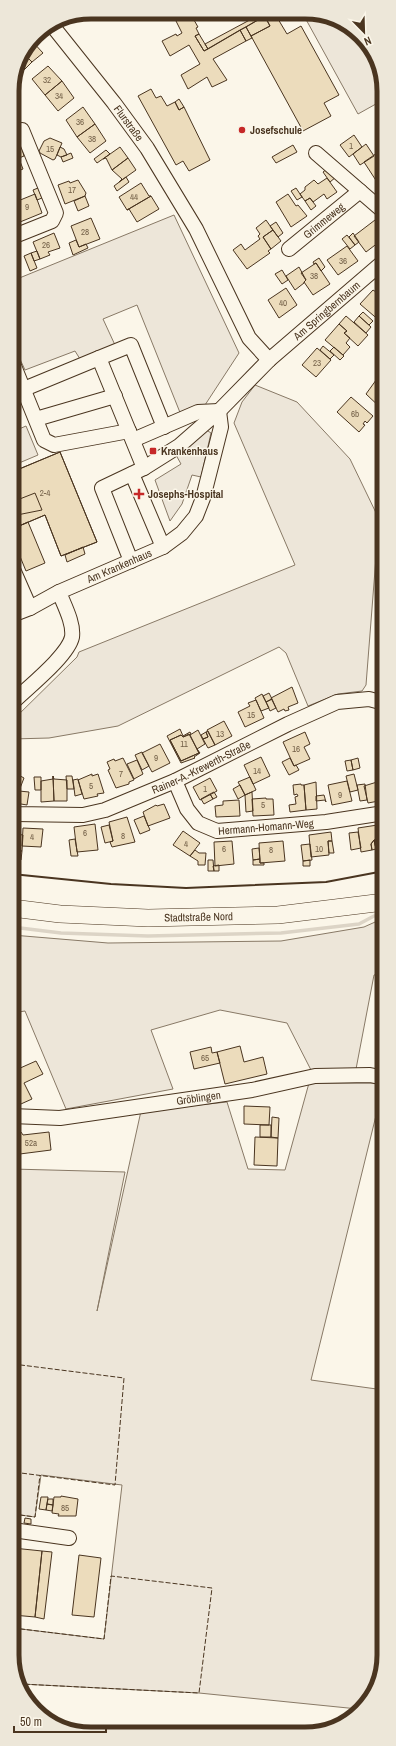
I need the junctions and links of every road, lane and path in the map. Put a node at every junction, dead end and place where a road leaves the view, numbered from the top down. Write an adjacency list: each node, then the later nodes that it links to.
1 (55, 29): 10 (street, Flurstraße)
2 (22, 130): 6 (street)
3 (316, 153): 4 (street)
4 (360, 191): 5 (street); 7 (street, Grimmeweg)
5 (377, 206)
6 (19, 234)
7 (289, 249)
8 (377, 267): 10 (street, Am Springbernbaum)
9 (99, 358): 12 (street); 13 (street); 16 (street)
10 (269, 360): 14 (street)
11 (19, 378): 12 (street)
12 (24, 389): 15 (street)
13 (114, 396): 15 (street); 17 (street)
14 (220, 411): 16 (street); 18 (street); 19 (street, Am Krankenhaus)
15 (36, 419): 17 (street)
16 (164, 427): 17 (street)
17 (131, 436): 18 (street)
18 (138, 471): 19 (street); 20 (street)
19 (163, 547): 20 (street, Am Krankenhaus)
20 (131, 561): 22 (street, Am Krankenhaus)
21 (19, 583): 23 (street)
22 (59, 592): 23 (street, Am Krankenhaus); 25 (street)
23 (30, 608): 24 (street, Am Krankenhaus)
24 (19, 612)
25 (19, 696)
26 (377, 701): 27 (street, Rainer-A.-Krewerth-Straße)
27 (175, 781): 28 (street, Rainer-A.-Krewerth-Straße); 29 (street, Hermann-Homann-Weg)
28 (19, 814)
29 (377, 814)
30 (377, 903): 31 (main road, Stadtstraße Nord)
31 (19, 909)
32 (377, 1076): 33 (street, Gröblingen)
33 (19, 1116)
34 (19, 1531): 35 (street)
35 (68, 1538)

